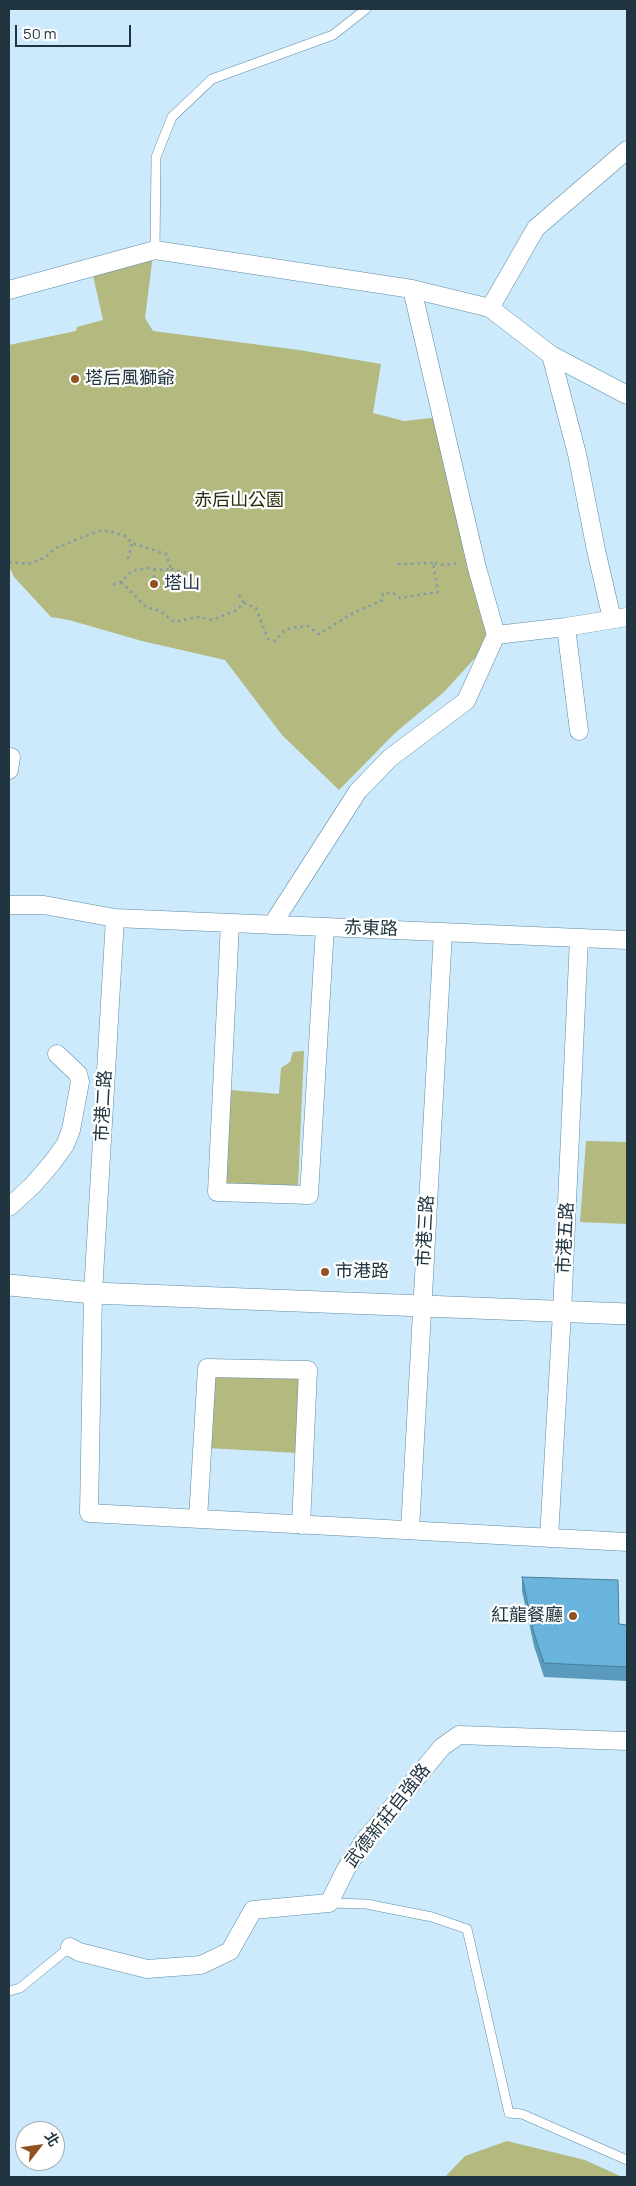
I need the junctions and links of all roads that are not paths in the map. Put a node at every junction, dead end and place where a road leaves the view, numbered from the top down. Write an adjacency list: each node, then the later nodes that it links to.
1 (366, 9): 3 (lane)
2 (627, 150): 6 (street)
3 (156, 250): 4 (street); 5 (street)
4 (412, 289): 6 (street); 11 (street)
5 (9, 290)
6 (490, 308): 7 (street)
7 (550, 354): 8 (street); 9 (street)
8 (627, 395)
9 (620, 618): 10 (street)
10 (566, 627): 11 (street); 12 (street)
11 (496, 635): 18 (street)
12 (578, 731)
13 (9, 757): 14 (street)
14 (9, 770)
15 (9, 905): 16 (street, 赤東路)
16 (115, 918): 17 (street, 赤東路); 26 (street, 市港二路)
17 (230, 923): 18 (street, 赤東路); 19 (street)
18 (272, 925): 19 (street, 赤東路)
19 (324, 927): 20 (street, 赤東路)
20 (443, 932): 21 (street, 赤東路); 27 (street, 市港三路)
21 (579, 938): 22 (street, 赤東路); 28 (street, 市港五路)
22 (627, 940)
23 (57, 1054): 24 (street)
24 (9, 1207)
25 (9, 1285): 26 (street)
26 (93, 1293): 27 (street); 30 (street, 市港二路)
27 (422, 1306): 28 (street); 32 (street, 市港三路)
28 (562, 1312): 29 (street); 33 (street, 市港五路)
29 (627, 1314)
30 (198, 1519): 31 (street); 31 (street)
31 (300, 1525): 32 (street)
32 (410, 1530): 33 (street)
33 (549, 1538): 34 (street)
34 (627, 1542)
35 (627, 1741): 36 (street, 武德新莊自強路)
36 (329, 1904): 37 (street); 39 (lane)
37 (70, 1946): 38 (lane)
38 (9, 1991)
39 (627, 2160)

